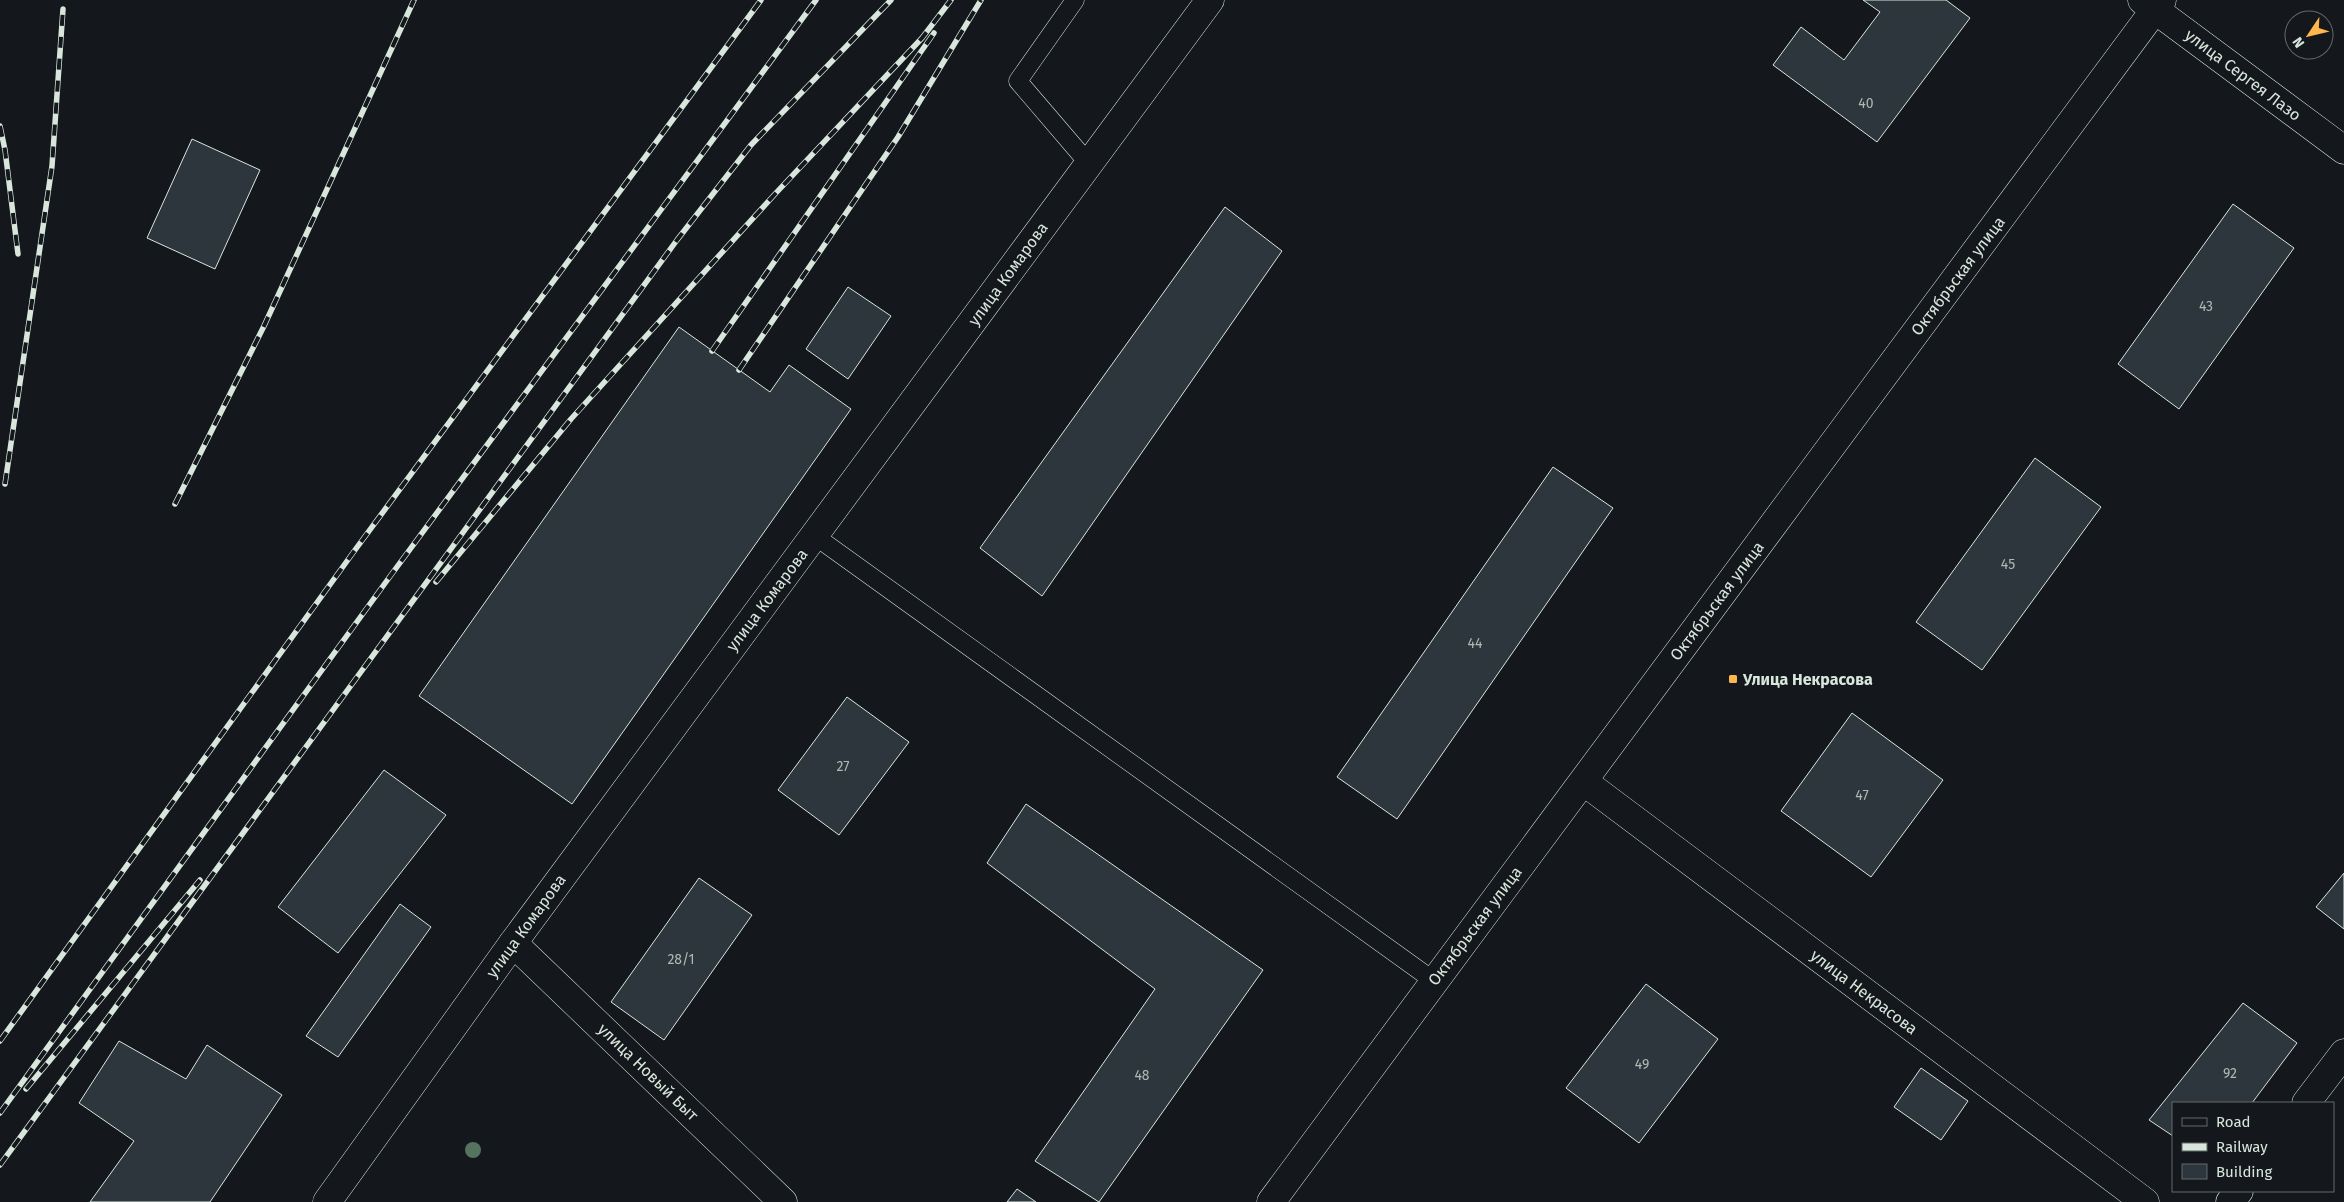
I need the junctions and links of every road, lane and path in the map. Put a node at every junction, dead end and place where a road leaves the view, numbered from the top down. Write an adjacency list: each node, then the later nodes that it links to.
1 (1075, 0): 5 (lane)
2 (1210, 0): 5 (street, улица Комарова)
3 (2153, 3): 4 (street, улица Сергея Лазо); 7 (street, Октябрьская улица)
4 (2344, 150)
5 (1089, 164): 6 (street, улица Комарова)
6 (815, 536): 8 (street, улица Комарова); 9 (lane)
7 (1583, 781): 9 (street, Октябрьская улица); 16 (street, улица Некрасова)
8 (513, 943): 13 (street, улица Комарова); 14 (street, улица Новый Быт)
9 (1434, 981): 15 (street, Октябрьская улица)
10 (2344, 1053): 11 (street)
11 (2307, 1102)
12 (2238, 1192): 17 (street)
13 (326, 1202)
14 (782, 1202)
15 (1271, 1202)
16 (2145, 1202)
17 (2230, 1202)

